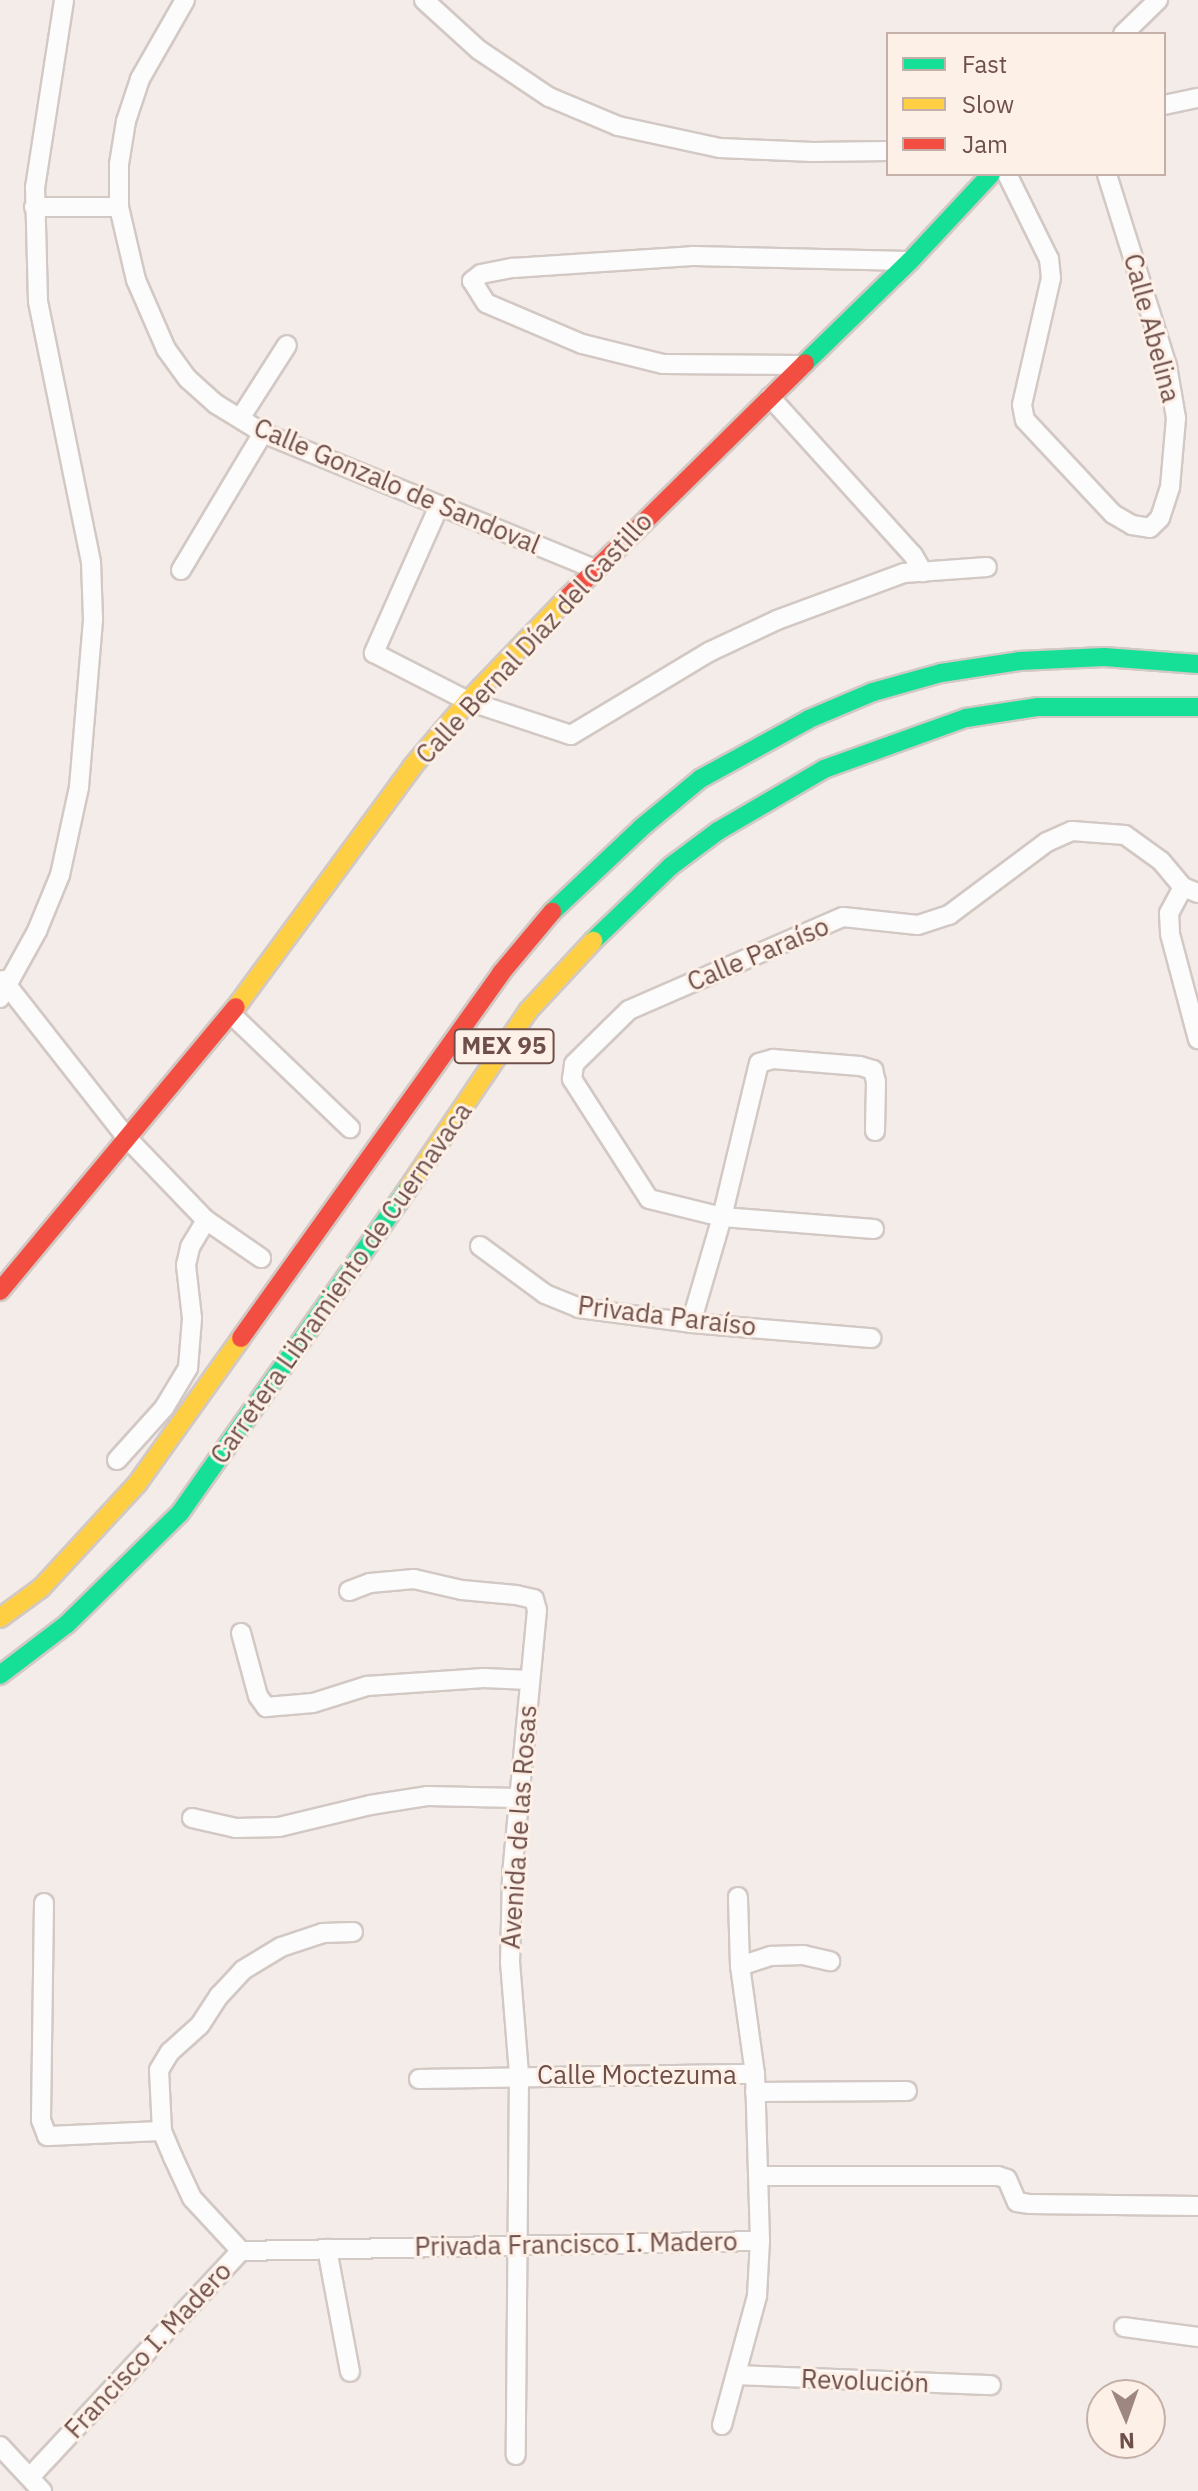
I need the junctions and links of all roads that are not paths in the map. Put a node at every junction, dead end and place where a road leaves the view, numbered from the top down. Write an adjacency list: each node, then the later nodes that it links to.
1 (64, 0): 12 (street)
2 (185, 0): 13 (street, Calle Gonzalo de Sandoval)
3 (424, 0): 8 (street)
4 (1158, 0): 5 (street)
5 (1125, 32)
6 (1198, 98): 7 (street)
7 (1166, 104)
8 (886, 151)
9 (989, 176): 14 (main road, Calle Bernal Díaz del Castillo)
10 (1008, 176): 11 (street, Calle Abelina)
11 (1108, 176)
12 (34, 207): 13 (street); 29 (street)
13 (119, 207): 18 (street, Calle Gonzalo de Sandoval)
14 (910, 261): 16 (main road, Calle Bernal Díaz del Castillo); 16 (street)
15 (287, 345): 18 (street)
16 (802, 365): 17 (main road, Calle Bernal Díaz del Castillo)
17 (770, 397): 22 (main road, Calle Bernal Díaz del Castillo); 24 (street)
18 (241, 417): 19 (street, Calle Gonzalo de Sandoval)
19 (263, 433): 20 (street, Calle Gonzalo de Sandoval); 23 (street)
20 (439, 506): 22 (street, Calle Gonzalo de Sandoval); 26 (street)
21 (987, 567): 24 (street)
22 (594, 569): 26 (main road, Calle Bernal Díaz del Castillo)
23 (181, 570)
24 (923, 572): 26 (street)
25 (1198, 664): 45 (main road, Carretera Libramiento de Cuernavaca / MEX 95)
26 (468, 701): 30 (main road, Calle Bernal Díaz del Castillo)
27 (1198, 707): 47 (main road, Carretera Libramiento de Cuernavaca / MEX 95)
28 (1190, 890): 31 (street); 35 (street, Calle Paraíso)
29 (3, 987): 34 (street)
30 (231, 1014): 32 (street); 34 (main road, Calle Bernal Díaz del Castillo)
31 (1198, 1039)
32 (350, 1128)
33 (875, 1131): 35 (street)
34 (127, 1138): 36 (street); 40 (main road, Calle Bernal Díaz del Castillo)
35 (722, 1217): 37 (street, Calle Paraíso); 41 (street)
36 (206, 1220): 39 (street); 43 (street)
37 (874, 1229)
38 (480, 1246): 41 (street, Privada Paraíso)
39 (261, 1258)
40 (0, 1291)
41 (691, 1323): 42 (street, Privada Paraíso)
42 (871, 1338)
43 (117, 1460)
44 (349, 1591): 48 (street, Avenida de las Rosas)
45 (0, 1618)
46 (241, 1633): 48 (street)
47 (0, 1675)
48 (529, 1680): 49 (street, Avenida de las Rosas)
49 (517, 1798): 50 (street); 56 (street, Avenida de las Rosas)
50 (192, 1818)
51 (738, 1897): 55 (street, Privada Francisco I. Madero)
52 (44, 1903): 60 (street)
53 (353, 1932): 60 (street)
54 (830, 1961): 55 (street)
55 (740, 1966): 58 (street, Privada Francisco I. Madero)
56 (519, 2075): 57 (street, Calle Moctezuma); 58 (street, Calle Moctezuma); 64 (street, Avenida de las Rosas)
57 (419, 2079)
58 (755, 2083): 59 (street, Calle Moctezuma); 61 (street, Privada Francisco I. Madero)
59 (907, 2091)
60 (162, 2131): 66 (street)
61 (760, 2176): 62 (street); 63 (street, Privada Francisco I. Madero)
62 (1198, 2206)
63 (760, 2241): 64 (street, Privada Francisco I. Madero); 70 (street)
64 (515, 2244): 65 (street, Privada Francisco I. Madero); 74 (street)
65 (327, 2249): 66 (street, Francisco I. Madero); 69 (street)
66 (241, 2251): 75 (street, Francisco I. Madero)
67 (1124, 2327): 68 (street)
68 (1198, 2337)
69 (350, 2372)
70 (738, 2375): 71 (street, Revolución); 72 (street)
71 (991, 2385)
72 (722, 2425)
73 (0, 2446): 75 (street)
74 (516, 2455)
75 (36, 2484)

